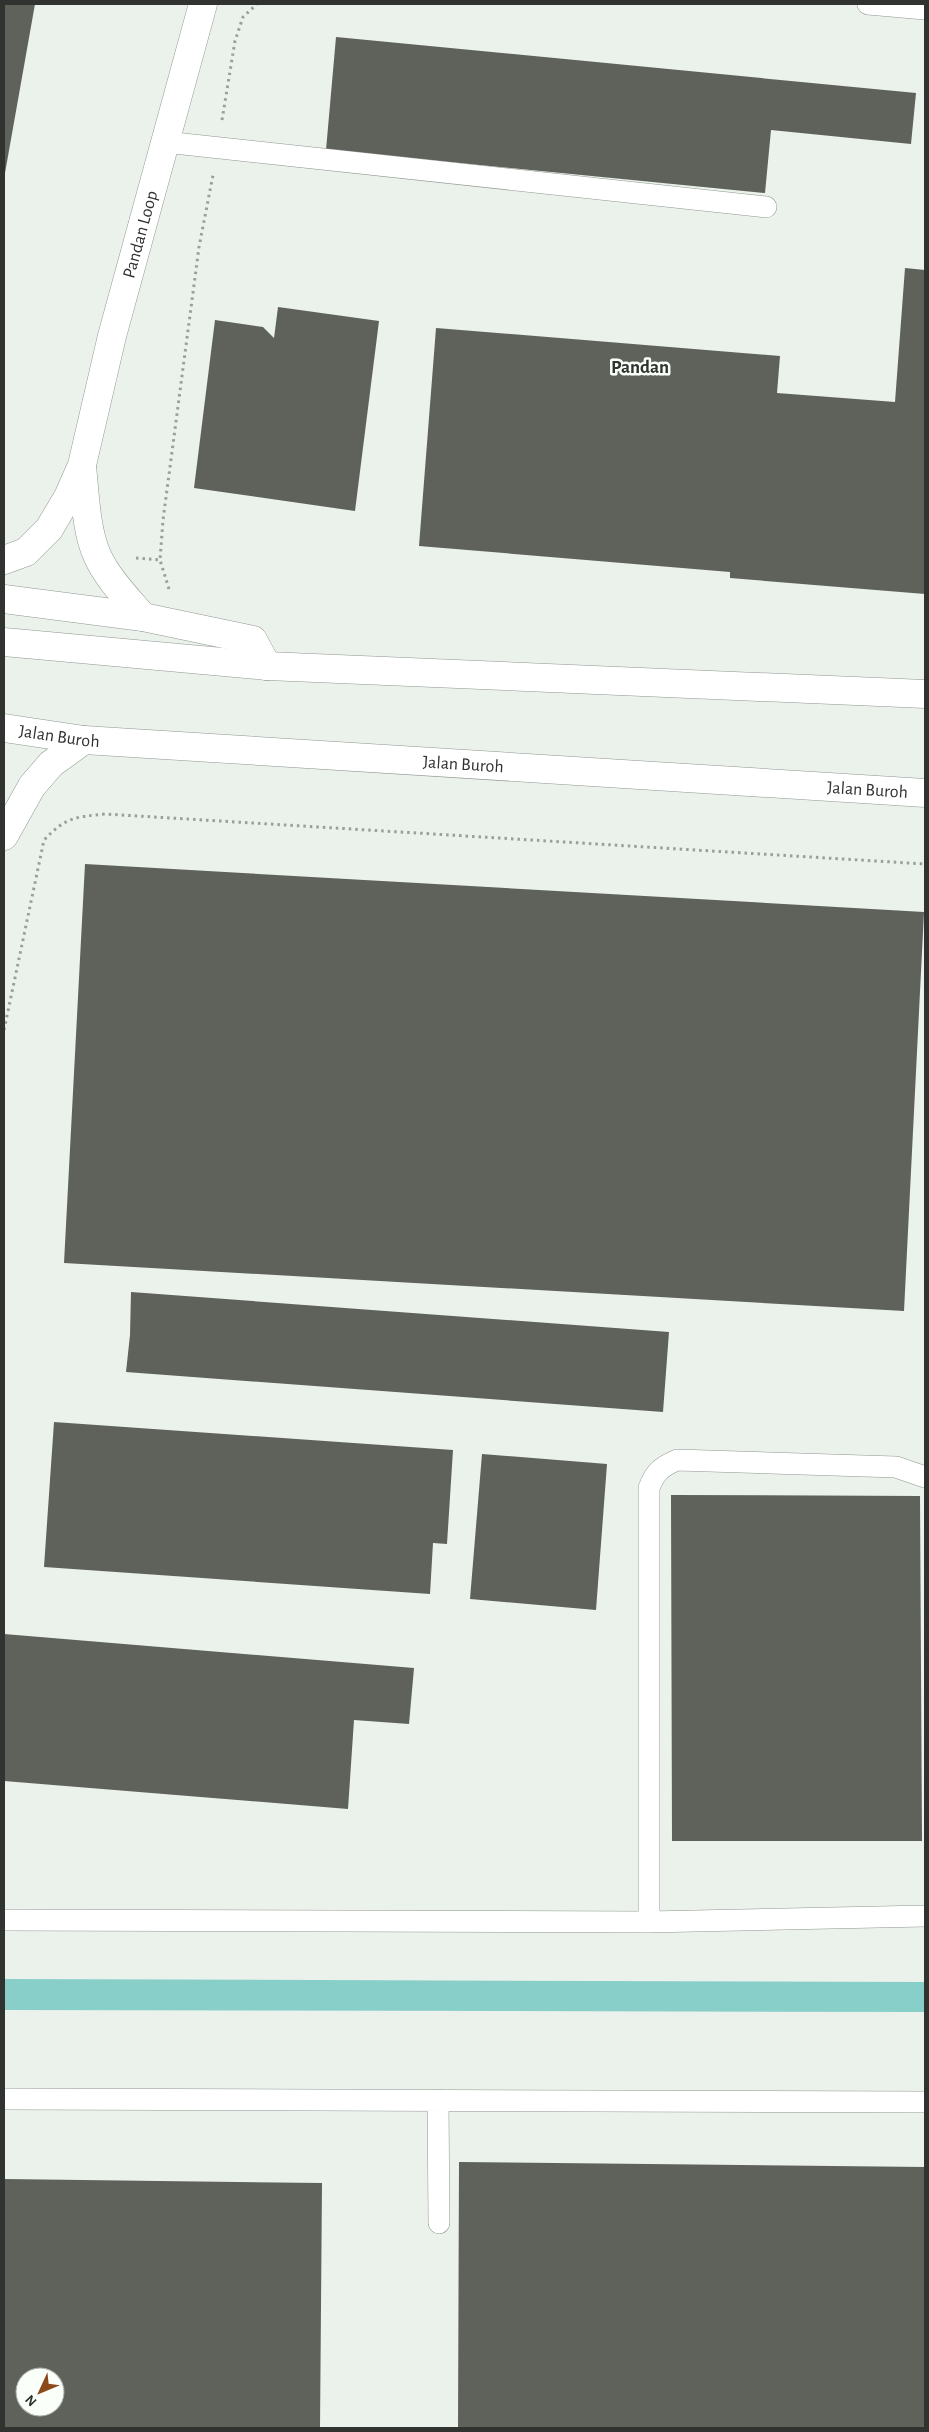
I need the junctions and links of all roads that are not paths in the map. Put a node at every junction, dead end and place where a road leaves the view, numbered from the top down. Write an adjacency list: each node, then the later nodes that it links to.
1 (203, 4): 4 (main road, Pandan Loop)
2 (868, 4): 3 (lane)
3 (925, 9)
4 (165, 142): 5 (lane); 6 (main road, Pandan Loop)
5 (766, 207)
6 (82, 465): 7 (main road, Pandan Loop); 9 (main road, Pandan Loop)
7 (4, 560)
8 (4, 599): 9 (main road)
9 (143, 618): 11 (main road)
10 (4, 642): 11 (main road)
11 (267, 666): 12 (main road)
12 (922, 694)
13 (4, 728): 14 (main road, Jalan Buroh)
14 (84, 740): 15 (main road, Jalan Buroh); 16 (main road)
15 (915, 793)
16 (4, 836)
17 (925, 1477): 20 (lane)
18 (925, 1916): 20 (lane)
19 (4, 1920): 20 (lane)
20 (649, 1922)
21 (4, 2099): 22 (lane)
22 (438, 2100): 23 (lane); 24 (lane)
23 (925, 2102)
24 (439, 2223)

